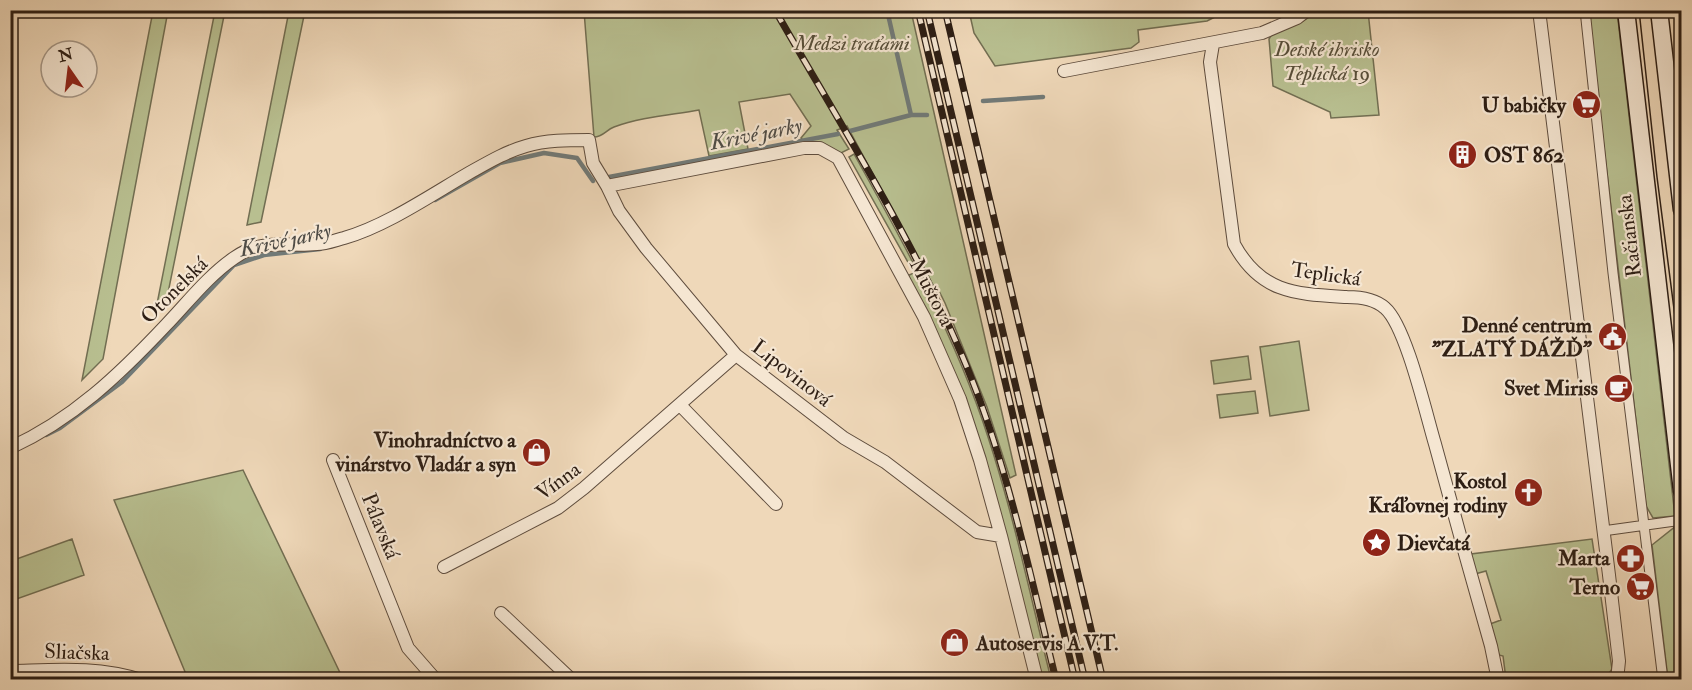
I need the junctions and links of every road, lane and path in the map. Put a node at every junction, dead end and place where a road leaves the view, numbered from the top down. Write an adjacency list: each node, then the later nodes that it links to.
1 (1307, 10): 6 (street)
2 (1539, 10): 30 (street)
3 (1585, 10): 19 (street)
4 (1626, 10): 16 (main road, Račianska)
5 (1659, 10): 10 (main road)
6 (1213, 44): 7 (street); 29 (street, Teplická)
7 (1064, 71)
8 (589, 140): 9 (street, Lipovinová); 14 (street, Otonelská)
9 (607, 186): 12 (street, Lipovinová); 21 (street, Muštová)
10 (1680, 190): 11 (main road)
11 (1682, 210)
12 (736, 355): 13 (street, Vínna); 21 (street, Lipovinová)
13 (680, 405): 17 (street); 22 (street, Vínna)
14 (10, 448)
15 (333, 460): 26 (street, Pálavská)
16 (1682, 491)
17 (776, 504)
18 (1675, 521): 19 (street)
19 (1645, 525): 20 (street); 31 (street)
20 (1610, 530)
21 (1001, 536): 28 (street, Muštová)
22 (444, 567)
23 (501, 613): 27 (street)
24 (10, 671): 25 (street, Sliačska)
25 (141, 680)
26 (435, 680)
27 (572, 680)
28 (1037, 680)
29 (1498, 680)
30 (1617, 680)
31 (1663, 680)

